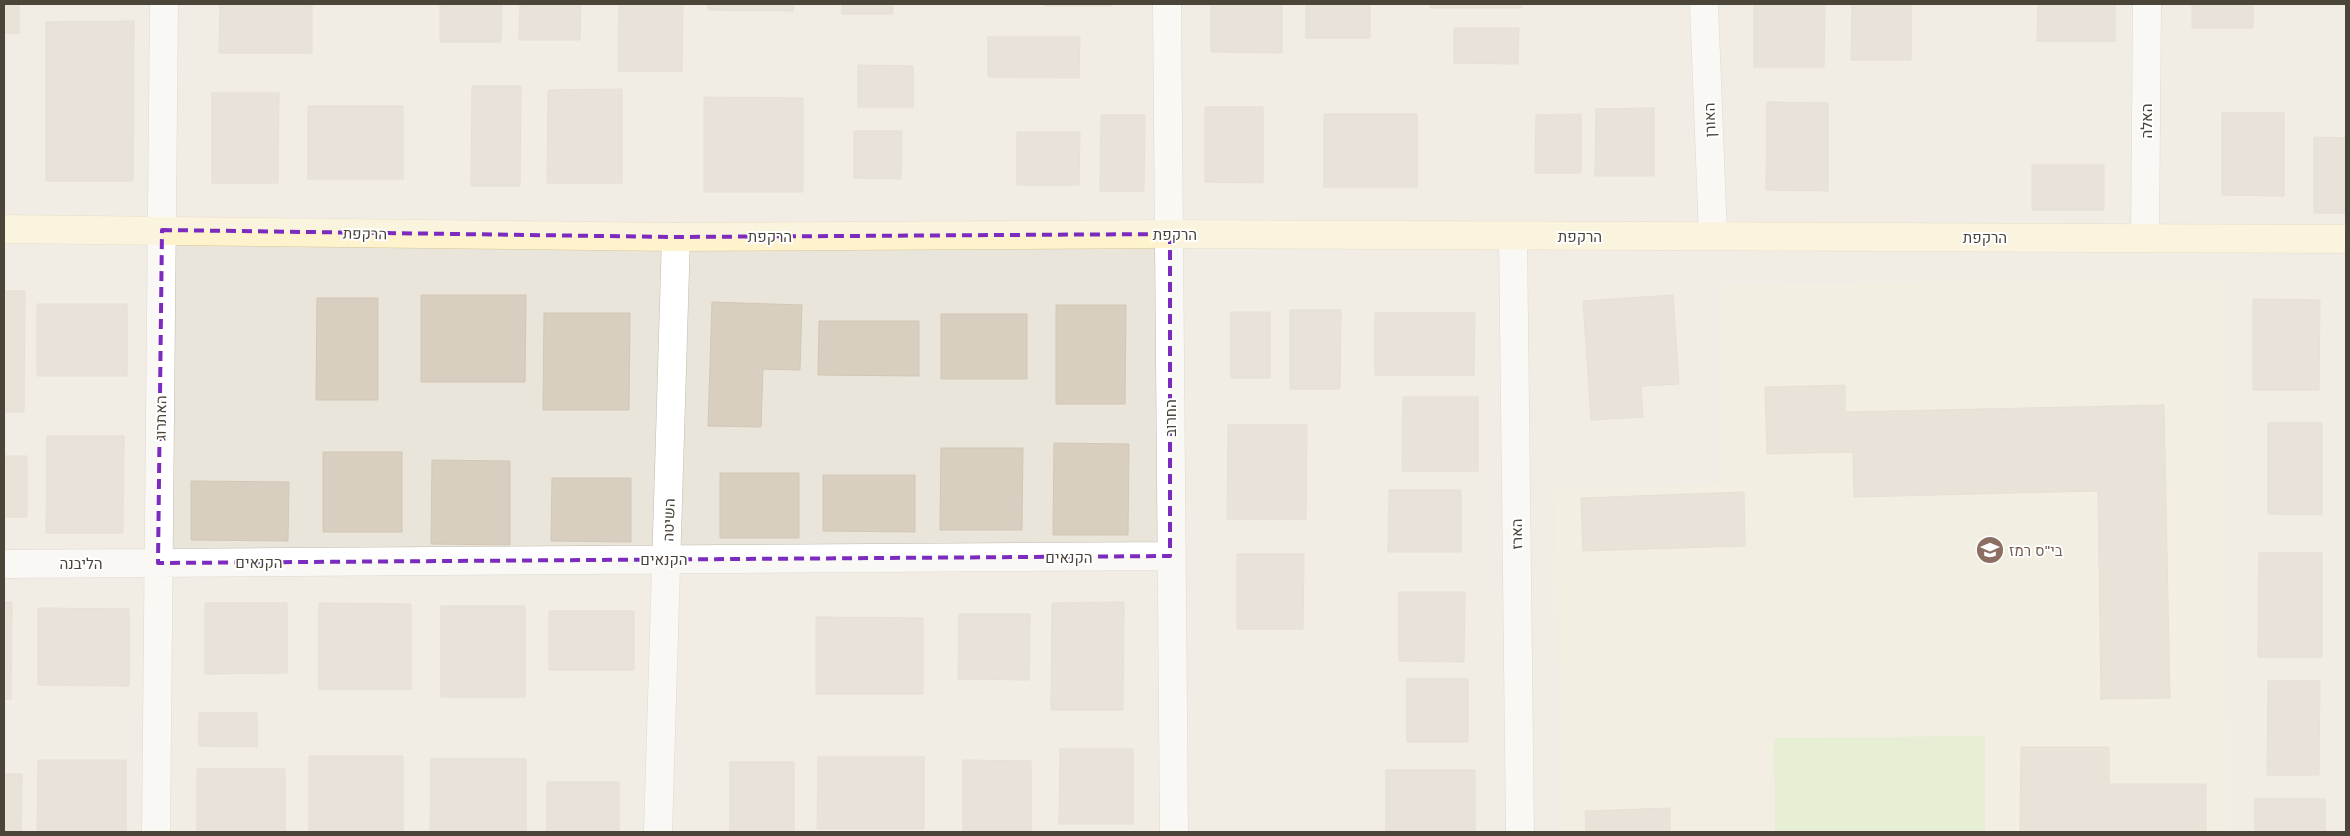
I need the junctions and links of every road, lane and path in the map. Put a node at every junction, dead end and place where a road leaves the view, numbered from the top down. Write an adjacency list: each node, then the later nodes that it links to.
1 (164, 4): 6 (street, האתרוג)
2 (1167, 4): 7 (street, החרוב)
3 (1704, 4): 9 (street, האורן)
4 (2147, 4): 11 (street, האלה)
5 (4, 229): 6 (street, הרקפת)
6 (162, 230): 10 (street, הרקפת); 15 (street, האתרוג)
7 (1170, 234): 8 (street, הרקפת); 10 (street, הרקפת); 13 (street, החרוב)
8 (1513, 236): 9 (street, הרקפת); 20 (street, הארז)
9 (1713, 236): 11 (street, הרקפת)
10 (676, 237): 14 (street, השיטה)
11 (2146, 238): 12 (street, הרקפת)
12 (2346, 239)
13 (1170, 556): 14 (street, הקנאים); 19 (street, החרוב)
14 (666, 559): 15 (street, הקנאים); 18 (street, השיטה)
15 (158, 563): 16 (street, הליבנה); 17 (street, האתרוג)
16 (4, 564)
17 (156, 832)
18 (658, 832)
19 (1174, 832)
20 (1520, 832)

